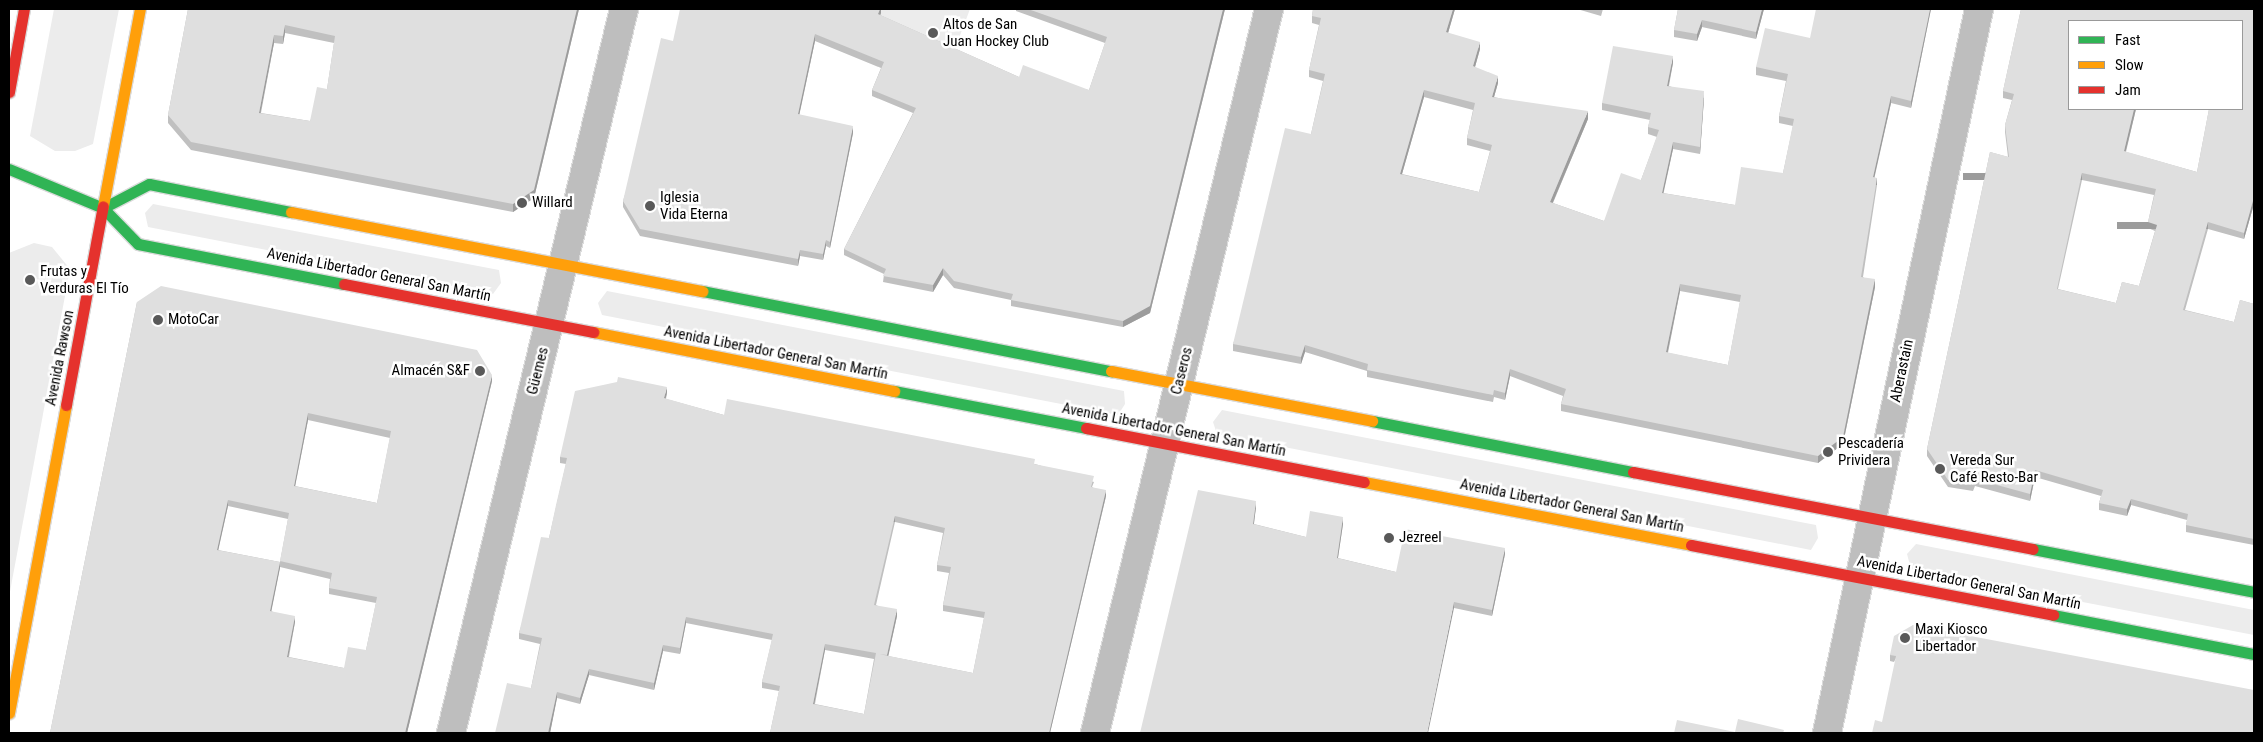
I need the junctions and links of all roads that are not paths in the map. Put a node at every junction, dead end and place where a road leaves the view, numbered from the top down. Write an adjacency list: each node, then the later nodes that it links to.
1 (24, 9): 6 (main road)
2 (140, 9): 8 (main road, Avenida Rawson)
3 (624, 9): 9 (street, Güemes)
4 (1269, 9): 11 (street, Caseros)
5 (1979, 9): 13 (street, Aberastain)
6 (9, 92)
7 (9, 169): 8 (main road, Avenida Libertador General San Martín)
8 (103, 208): 9 (main road); 10 (main road, Avenida Libertador General San Martín); 17 (main road, Avenida Rawson)
9 (563, 264): 10 (street, Güemes); 11 (main road)
10 (549, 324): 12 (main road, Avenida Libertador General San Martín); 18 (street, Güemes)
11 (1179, 384): 12 (street, Caseros); 13 (main road)
12 (1165, 443): 14 (main road, Avenida Libertador General San Martín); 19 (street, Caseros)
13 (1871, 518): 14 (street, Aberastain); 15 (main road)
14 (1859, 577): 16 (main road, Avenida Libertador General San Martín); 20 (street, Aberastain)
15 (2254, 592)
16 (2254, 654)
17 (9, 712)
18 (451, 733)
19 (1095, 733)
20 (1827, 733)

